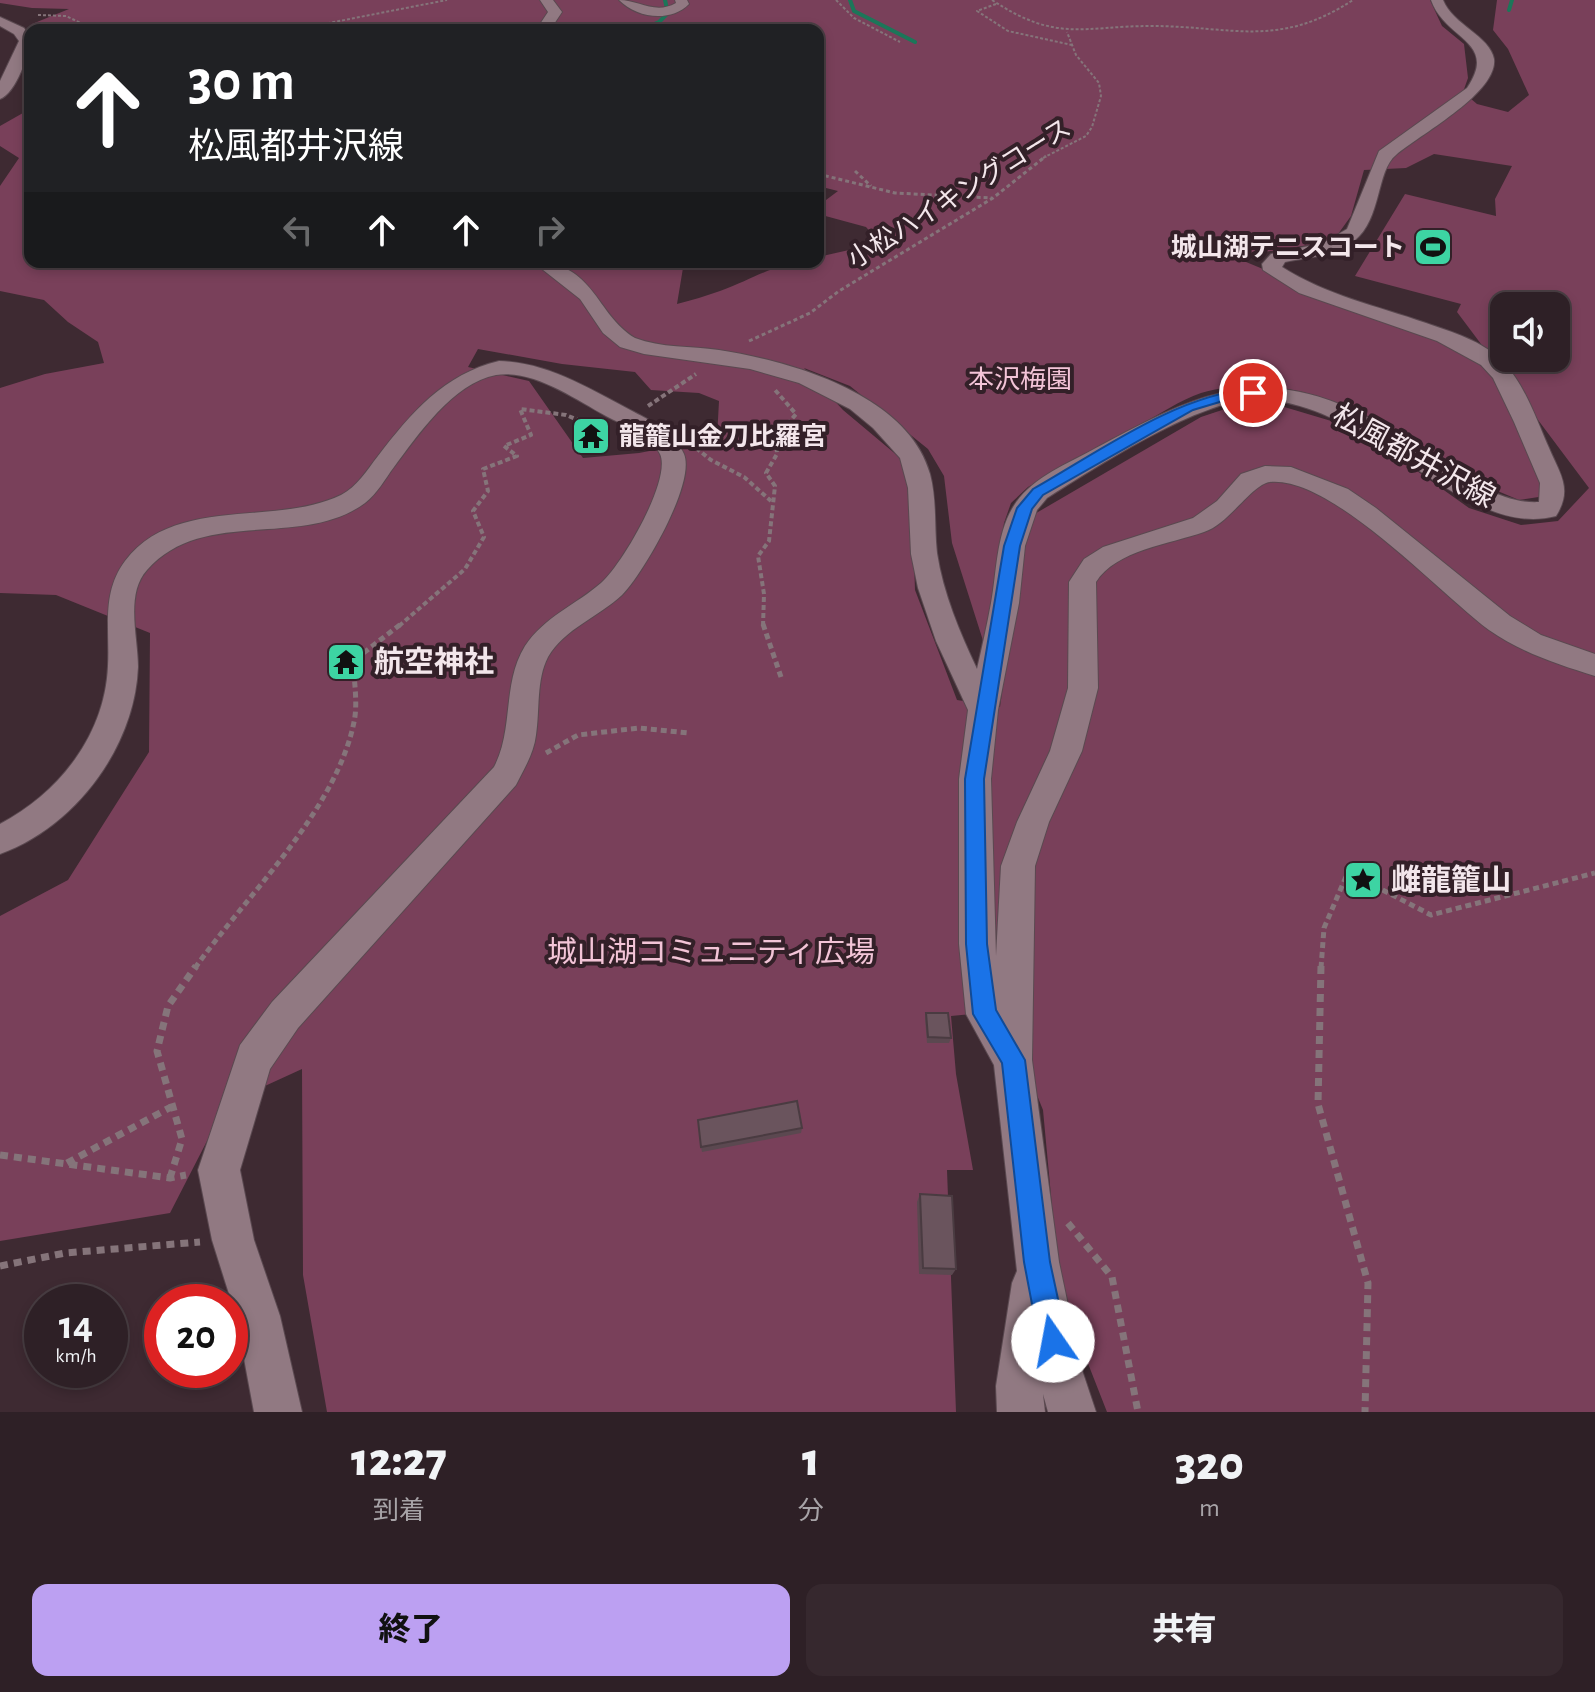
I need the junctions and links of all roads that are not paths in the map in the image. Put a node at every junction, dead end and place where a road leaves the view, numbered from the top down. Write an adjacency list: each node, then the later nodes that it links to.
1 (546, 0): 7 (street)
2 (625, 0): 3 (street)
3 (681, 0)
4 (1437, 0): 13 (street, 松風都井沢線)
5 (38, 15): 6 (street)
6 (0, 20): 8 (street)
7 (547, 24)
8 (24, 38)
9 (24, 50): 10 (street)
10 (0, 94)
11 (551, 268): 13 (street)
12 (1595, 665): 15 (street, 松風都井沢線)
13 (983, 710): 15 (street, 松風都井沢線)
14 (0, 840): 17 (street)
15 (1013, 1060): 16 (street, 松風都井沢線)
16 (1037, 1262): 18 (street); 19 (street)
17 (278, 1412)
18 (1021, 1412)
19 (1072, 1412)

